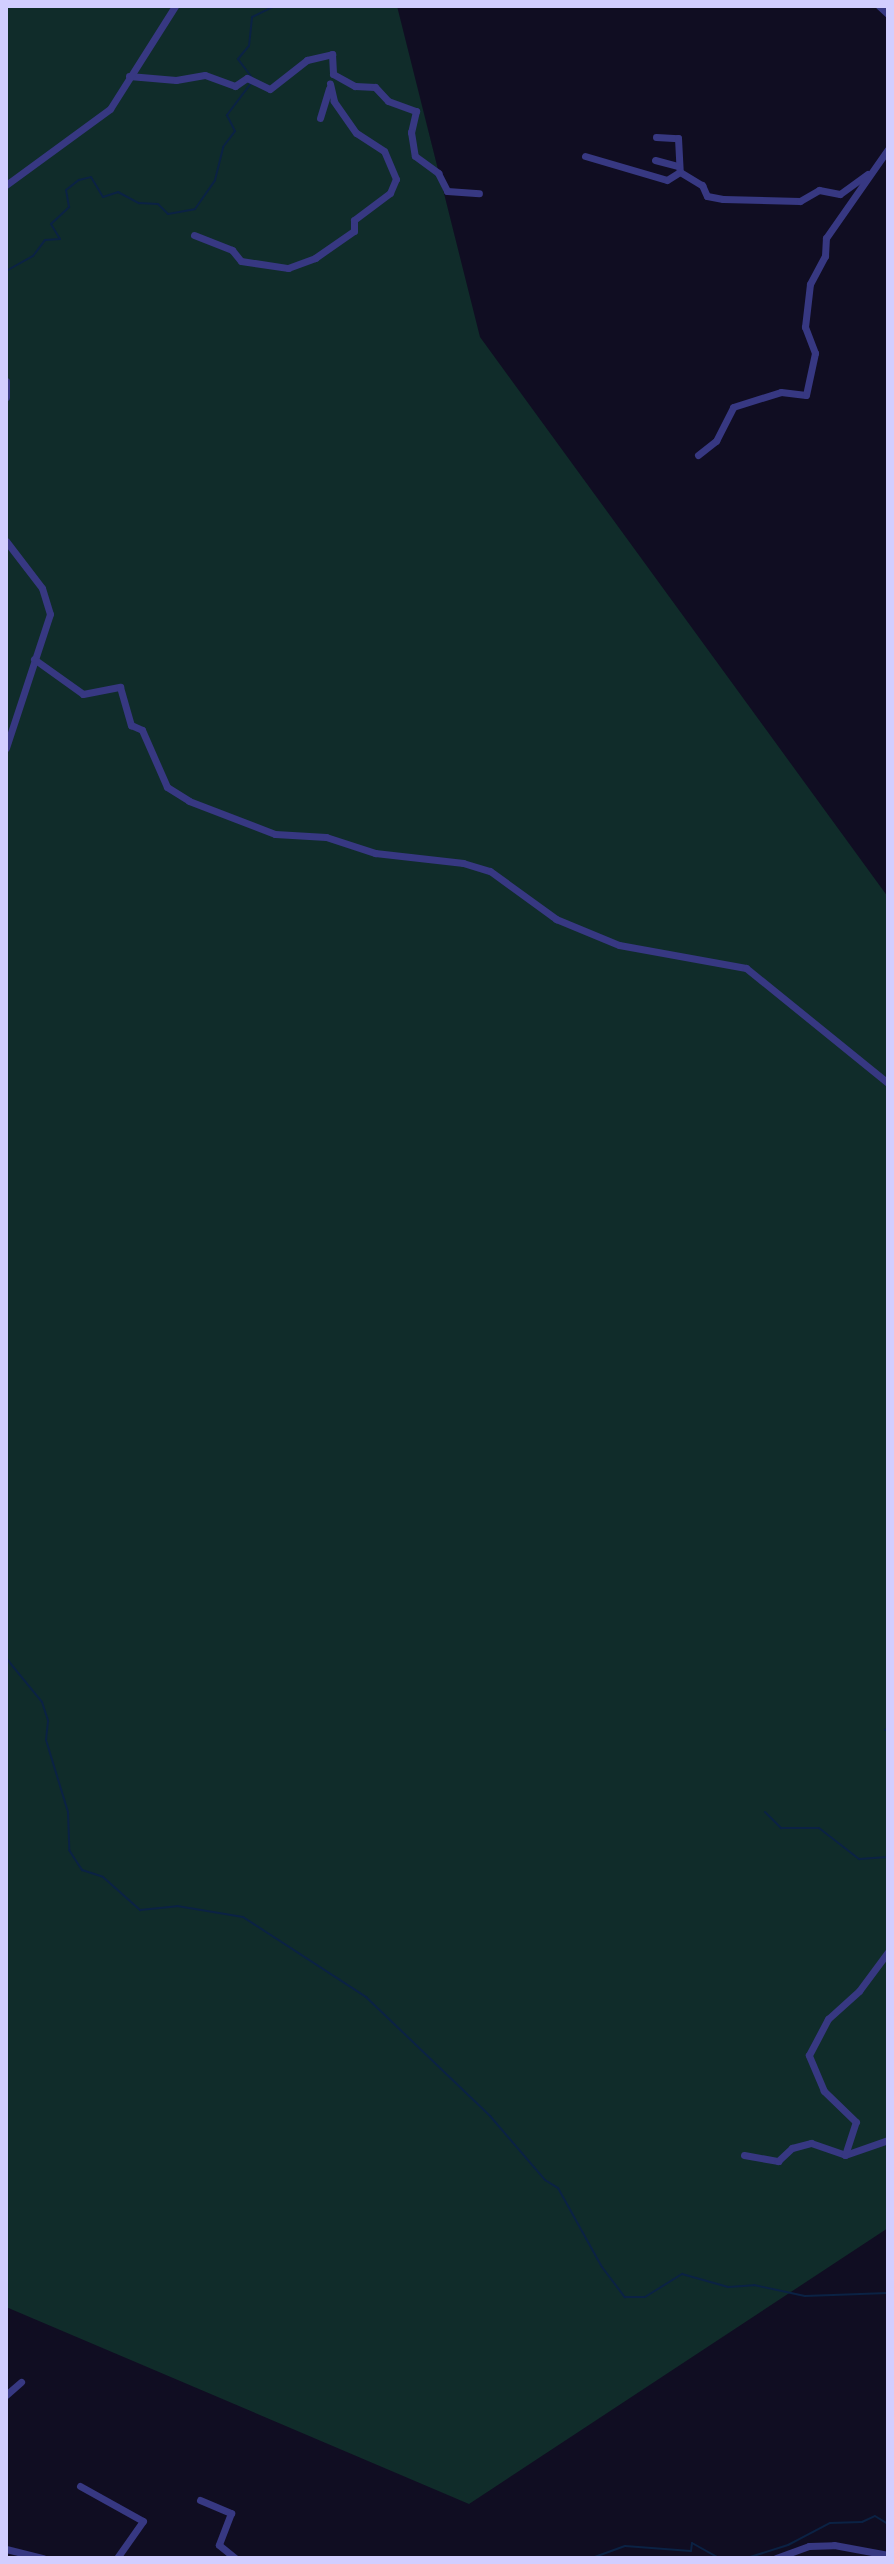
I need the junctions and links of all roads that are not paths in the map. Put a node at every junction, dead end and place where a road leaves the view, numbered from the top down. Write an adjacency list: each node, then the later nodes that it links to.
1 (175, 6): 5 (street)
2 (879, 6): 3 (street)
3 (888, 14)
4 (333, 74): 5 (street); 6 (street); 15 (street)
5 (129, 76): 14 (street)
6 (330, 83): 7 (street); 18 (street)
7 (320, 118)
8 (656, 137): 12 (street)
9 (888, 149): 13 (street)
10 (585, 156): 12 (street)
11 (655, 160): 12 (street)
12 (678, 169): 16 (street)
13 (872, 170): 16 (street); 17 (street)
14 (6, 185)
15 (479, 193)
16 (840, 194): 17 (street)
17 (846, 206): 21 (street)
18 (194, 235)
19 (6, 381): 20 (street)
20 (6, 397)
21 (698, 455)
22 (6, 541): 23 (street)
23 (34, 659): 24 (street); 25 (street)
24 (6, 748)
25 (888, 1083)
26 (888, 1952): 29 (street)
27 (888, 2140): 29 (street)
28 (744, 2155): 29 (street)
29 (845, 2155)
30 (21, 2382): 31 (street)
31 (6, 2395)
32 (80, 2486): 37 (street)
33 (200, 2500): 38 (street)
34 (6, 2549): 36 (street)
35 (888, 2555): 39 (street)
36 (43, 2558)
37 (117, 2558)
38 (235, 2558)
39 (776, 2558)

